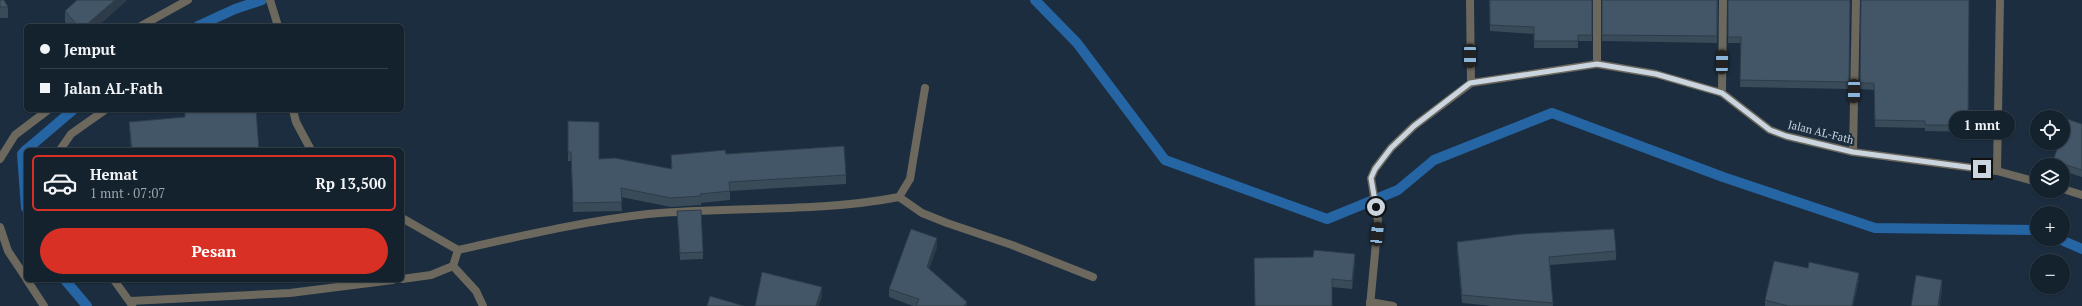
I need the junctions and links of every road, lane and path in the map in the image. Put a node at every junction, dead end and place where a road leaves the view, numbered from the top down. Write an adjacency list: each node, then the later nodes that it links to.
1 (188, 0): 8 (street)
2 (270, 0): 9 (street)
3 (1470, 0): 11 (street)
4 (1597, 0): 10 (street)
5 (1723, 0): 13 (street)
6 (1856, 0): 19 (street)
7 (2000, 0): 21 (street)
8 (145, 24)
9 (278, 24)
10 (1597, 64): 11 (street, Jalan AL-Fath); 13 (street, Jalan AL-Fath)
11 (1470, 83): 37 (street)
12 (925, 88): 25 (street)
13 (1722, 93): 19 (street, Jalan AL-Fath)
14 (45, 112): 20 (street)
15 (102, 112): 17 (street)
16 (294, 112): 18 (street)
17 (61, 148)
18 (309, 148)
19 (1853, 152): 21 (street, Jalan AL-Fath)
20 (0, 159)
21 (1997, 171): 22 (street, Jalan AL-Fath)
22 (2030, 180)
23 (2070, 191): 24 (street)
24 (2082, 195)
25 (898, 197): 28 (street); 31 (street)
26 (404, 219): 28 (street)
27 (0, 227): 30 (street)
28 (458, 250): 29 (street)
29 (453, 266): 32 (street); 39 (street)
30 (24, 275)
31 (1093, 277)
32 (404, 279)
33 (29, 282): 38 (street)
34 (116, 282): 36 (street)
35 (377, 282): 36 (street)
36 (132, 304)
37 (1370, 304): 40 (street)
38 (44, 306)
39 (484, 306)
40 (1394, 306)

